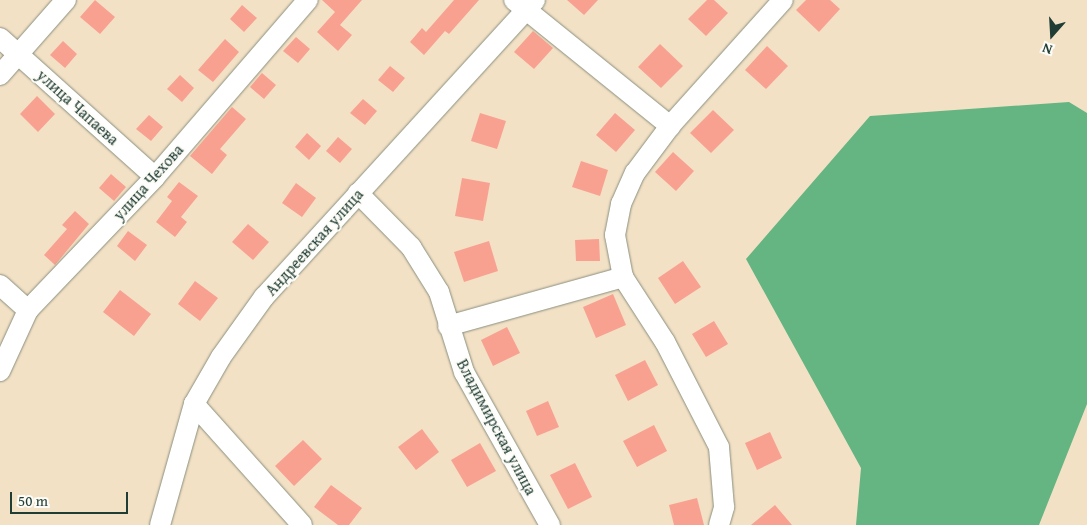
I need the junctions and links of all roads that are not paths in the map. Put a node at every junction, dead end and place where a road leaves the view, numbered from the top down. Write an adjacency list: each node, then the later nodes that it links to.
1 (66, 0): 6 (street)
2 (308, 0): 9 (street, улица Чехова)
3 (783, 0): 8 (street)
4 (525, 4): 8 (street); 10 (street, Андреевская улица)
5 (0, 38): 6 (street, улица Чапаева)
6 (18, 53): 7 (street); 9 (street, улица Чапаева)
7 (0, 76)
8 (670, 126): 11 (street)
9 (156, 176): 13 (street, улица Чехова)
10 (358, 193): 14 (street, Владимирская улица); 16 (street, Андреевская улица)
11 (623, 277): 14 (street); 20 (street)
12 (0, 285): 13 (street)
13 (28, 310): 15 (street, улица Чехова)
14 (448, 326): 19 (street, Владимирская улица)
15 (0, 371)
16 (194, 404): 17 (street, Андреевская улица); 18 (street)
17 (160, 525)
18 (302, 525)
19 (550, 525)
20 (718, 525)

